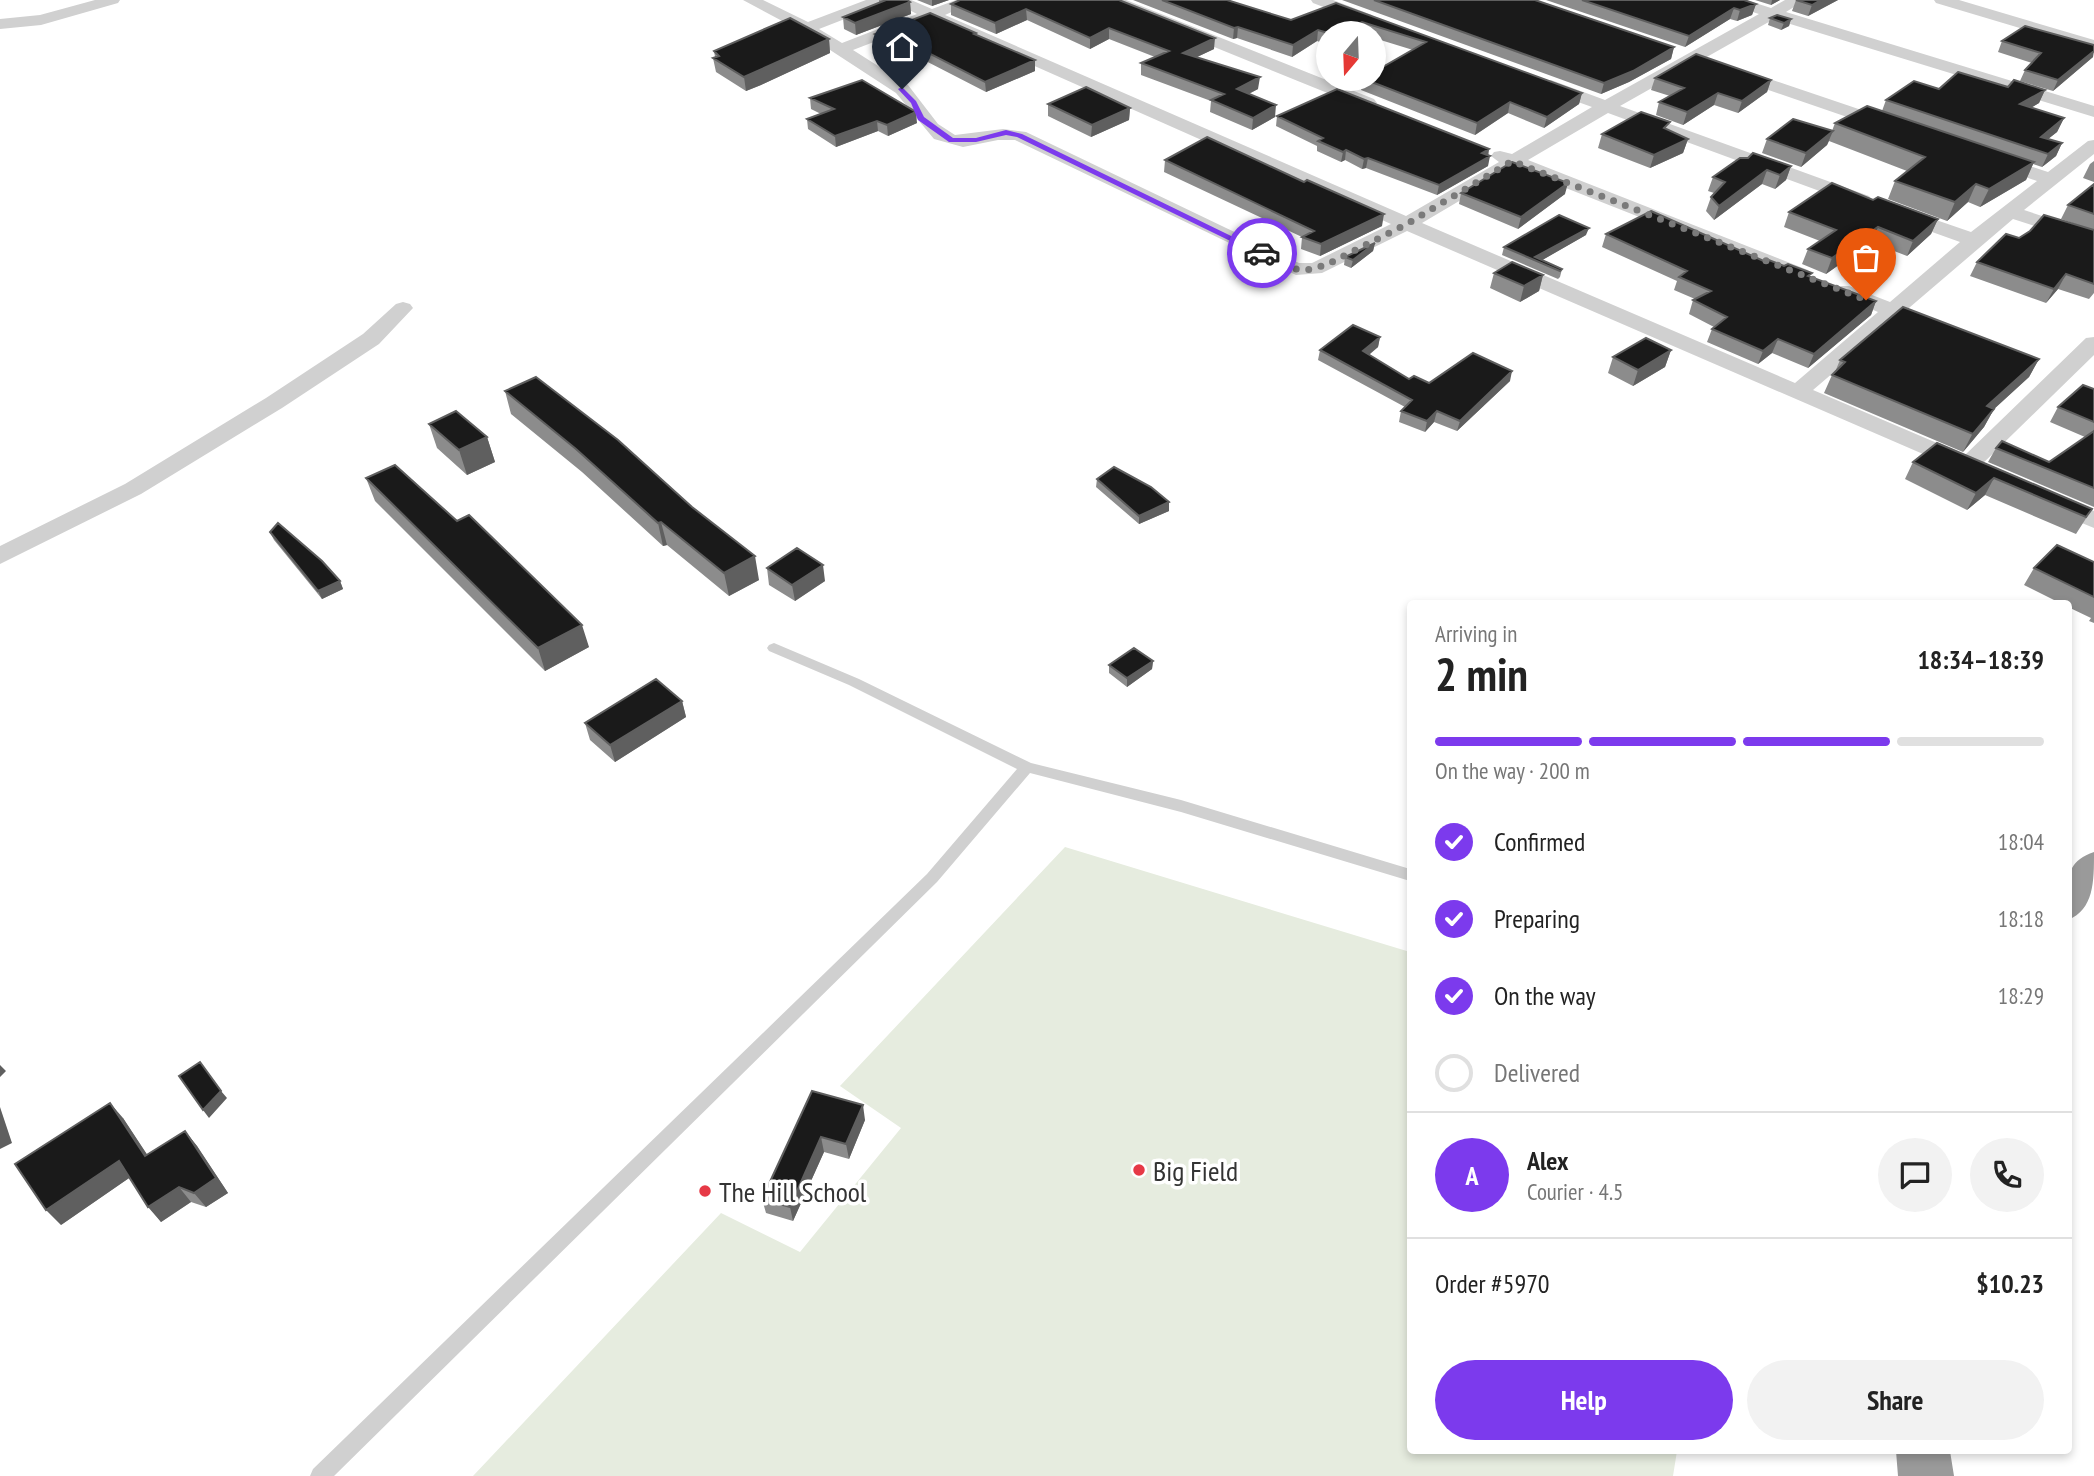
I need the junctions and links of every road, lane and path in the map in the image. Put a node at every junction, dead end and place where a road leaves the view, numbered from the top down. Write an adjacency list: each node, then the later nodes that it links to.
1 (112, 0): 14 (street)
2 (751, 0): 15 (street)
3 (880, 0): 15 (street)
4 (898, 0): 12 (street)
5 (970, 0): 12 (street)
6 (1112, 0): 22 (street)
7 (1319, 0): 13 (street)
8 (1730, 0): 11 (street)
9 (1797, 0): 11 (street)
10 (1942, 0): 16 (street)
11 (1773, 14): 19 (street); 23 (street)
12 (932, 15): 18 (street); 31 (street)
13 (1376, 21)
14 (0, 23)
15 (807, 28): 18 (street)
16 (2094, 45)
17 (1664, 49): 19 (street)
18 (838, 50): 31 (street)
19 (1690, 57): 21 (street); 24 (street)
20 (1532, 80): 21 (street)
21 (1608, 108): 28 (street); 33 (street)
22 (1383, 109)
23 (2094, 112)
24 (1908, 131)
25 (2094, 145): 29 (street)
26 (1486, 150): 28 (street)
27 (1972, 153): 29 (street)
28 (1512, 161): 31 (street); 35 (street)
29 (2050, 179): 30 (street)
30 (2009, 211): 32 (street); 33 (street)
31 (1407, 224): 37 (street)
32 (2094, 239)
33 (1973, 240): 35 (street)
34 (403, 308): 42 (street)
35 (1892, 310): 37 (street)
36 (2094, 343): 38 (street)
37 (1797, 393): 38 (street)
38 (1968, 465): 39 (street)
39 (1993, 476)
40 (2031, 493): 41 (street)
41 (2094, 520)
42 (0, 556)
43 (774, 648): 44 (lane)
44 (1027, 767): 46 (lane); 49 (lane)
45 (2094, 868): 47 (highway)
46 (1407, 874)
47 (2072, 898)
48 (1923, 1454): 50 (highway)
49 (320, 1476)
50 (1926, 1476)

